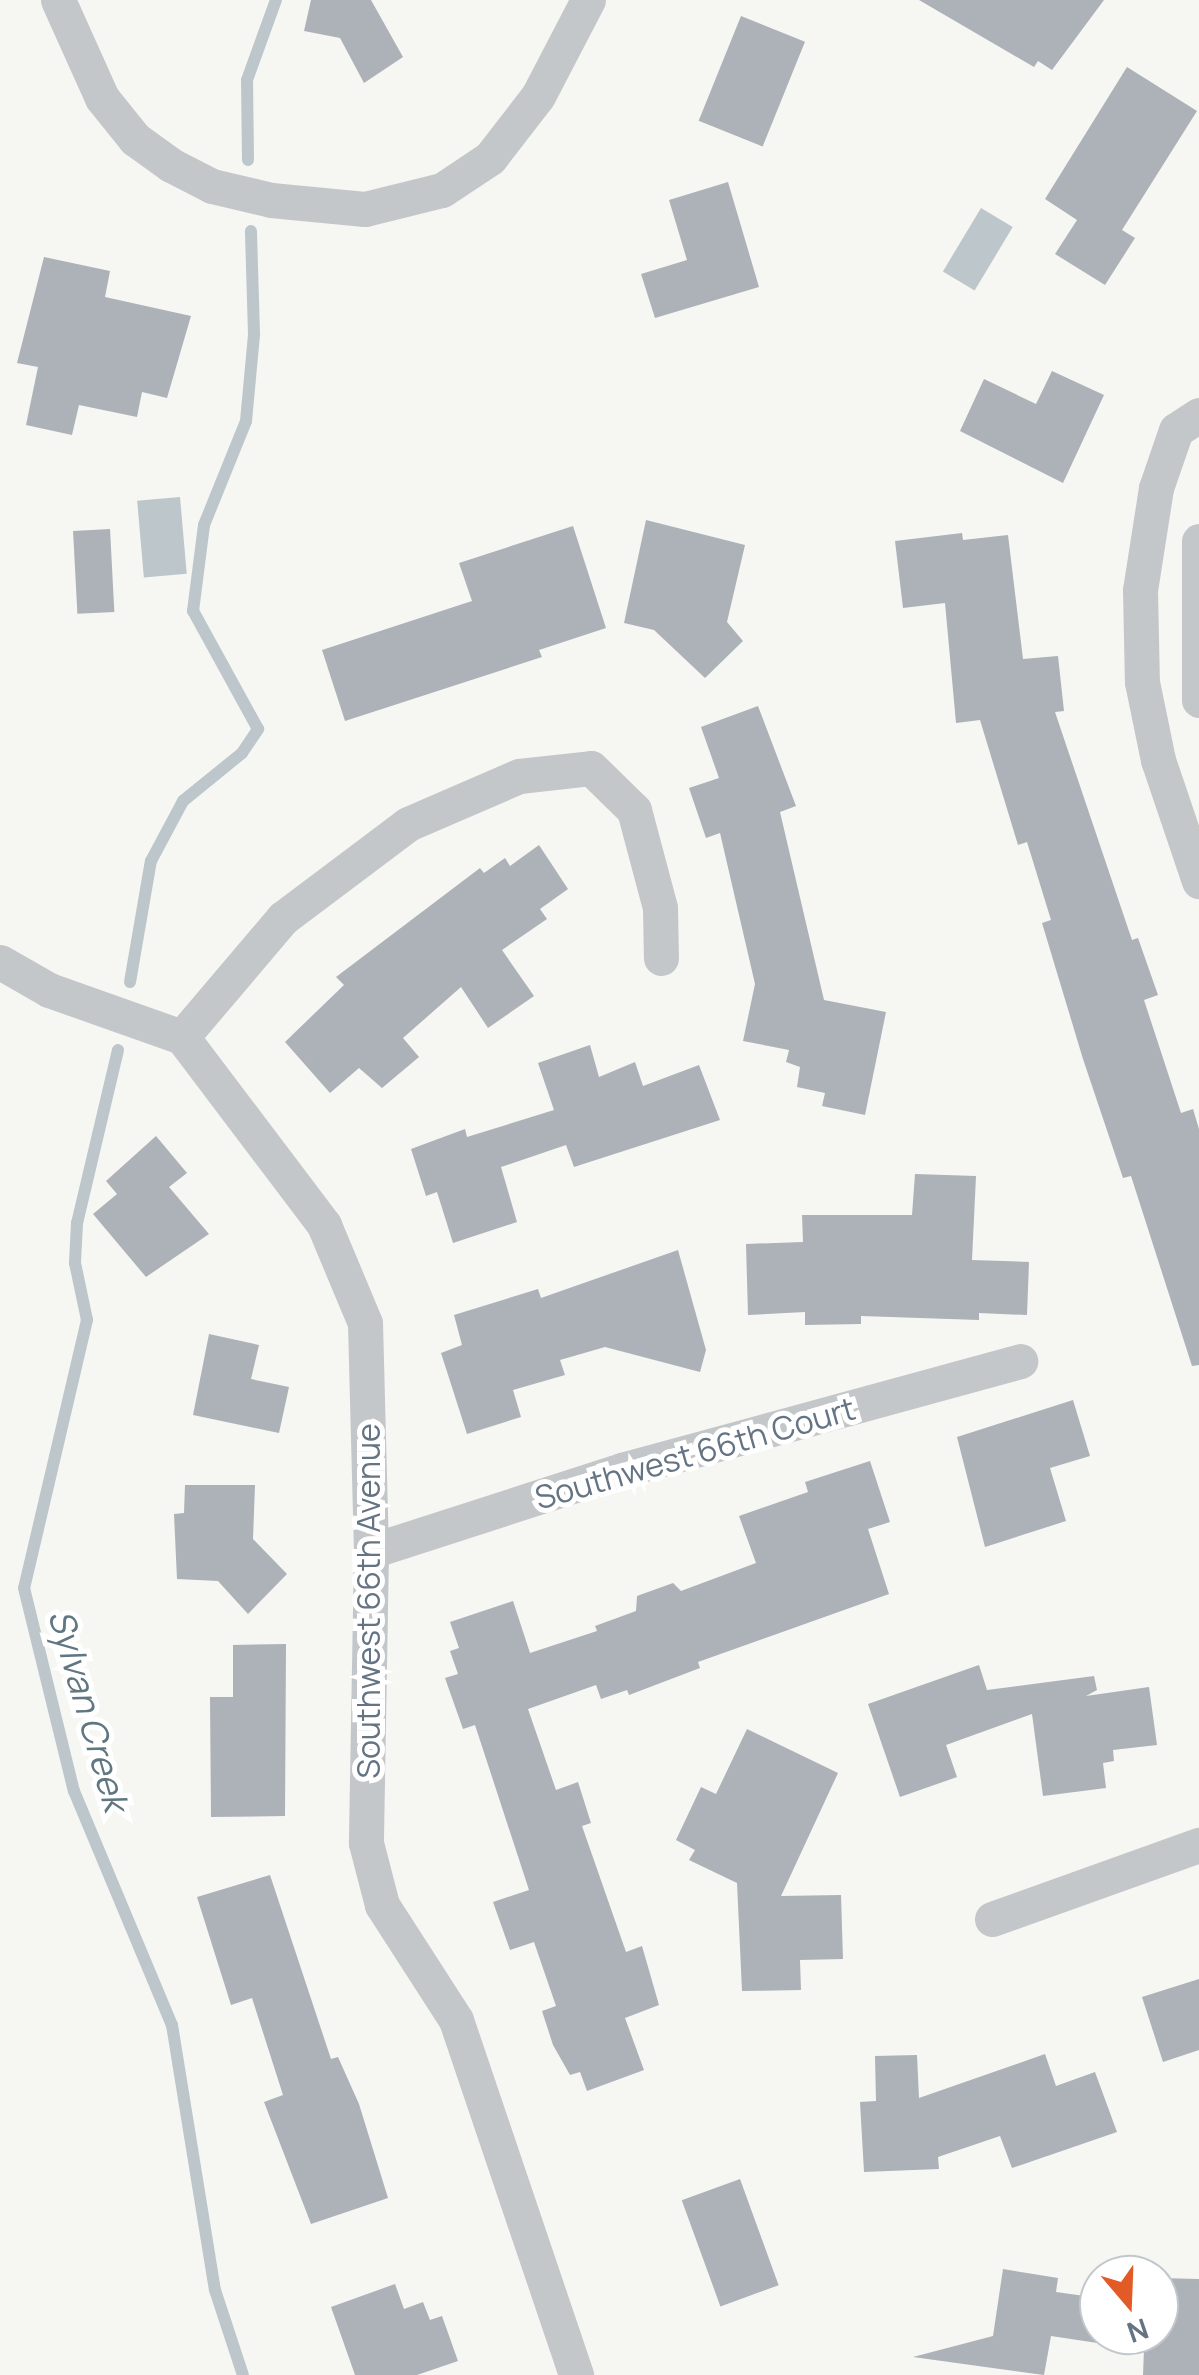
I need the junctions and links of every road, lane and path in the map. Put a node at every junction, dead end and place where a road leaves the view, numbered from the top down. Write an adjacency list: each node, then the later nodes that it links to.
1 (58, 0): 2 (street)
2 (588, 0)
3 (1199, 415): 6 (street)
4 (1199, 541): 5 (street)
5 (1199, 700)
6 (1199, 882)
7 (661, 958): 9 (street)
8 (0, 962): 9 (street)
9 (182, 1036): 11 (street, Southwest 66th Avenue)
10 (1020, 1361): 11 (street, Southwest 66th Court)
11 (372, 1551): 14 (street, Southwest 66th Avenue)
12 (1199, 1845): 13 (street)
13 (992, 1919)
14 (576, 2375)

